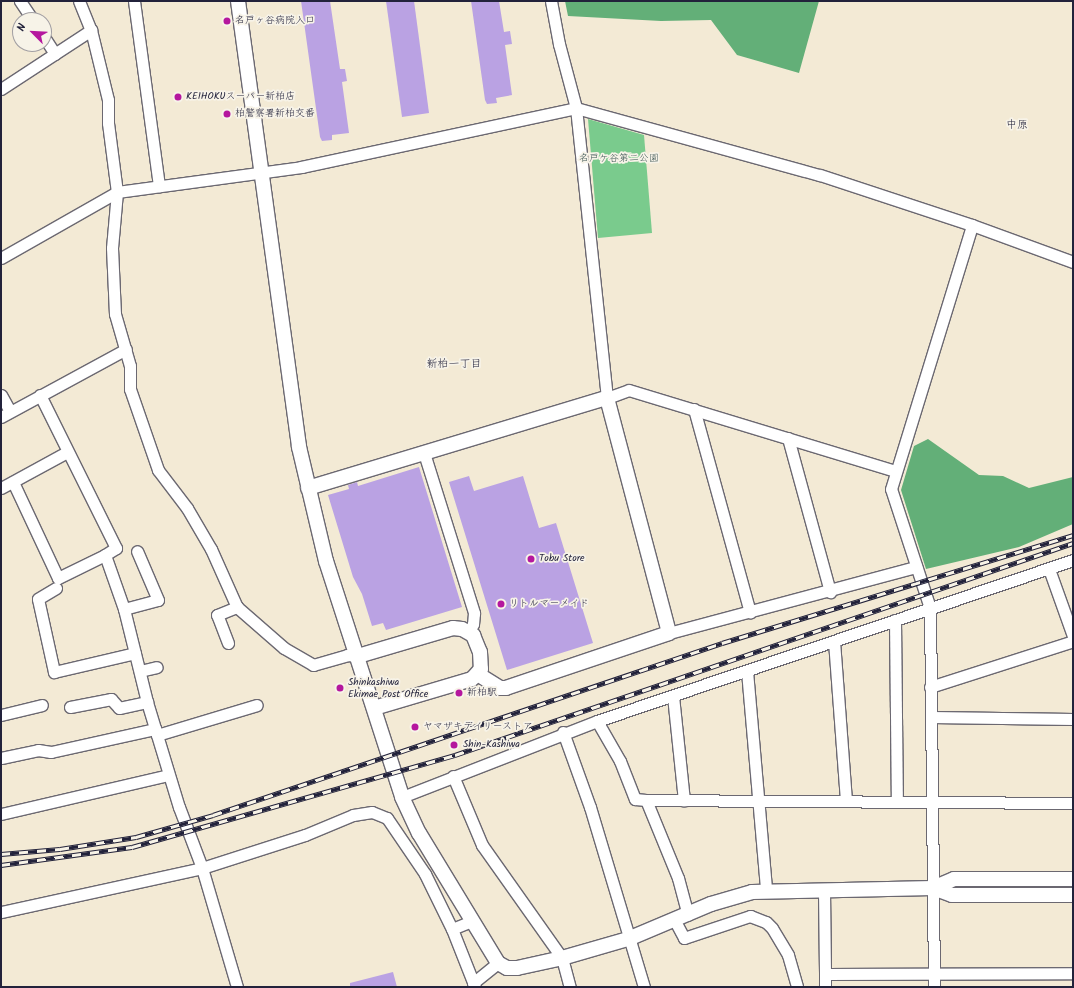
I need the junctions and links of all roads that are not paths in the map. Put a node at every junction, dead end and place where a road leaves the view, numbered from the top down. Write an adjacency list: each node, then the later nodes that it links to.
1 (20, 1): 6 (street)
2 (79, 1): 7 (street)
3 (134, 1): 13 (street)
4 (238, 1): 12 (street)
5 (551, 1): 11 (street)
6 (28, 12)
7 (91, 30): 9 (street); 14 (street)
8 (52, 49): 9 (street)
9 (55, 54): 10 (street)
10 (1, 88)
11 (576, 108): 12 (street); 15 (street); 21 (street)
12 (260, 172): 13 (street); 30 (street)
13 (159, 186): 14 (street)
14 (117, 192): 16 (street); 18 (street)
15 (972, 225): 17 (street); 27 (street)
16 (1, 258)
17 (1073, 262)
18 (126, 349): 20 (street); 38 (street)
19 (1, 395): 23 (street)
20 (40, 396): 23 (street); 25 (street)
21 (607, 398): 22 (street); 26 (street); 44 (street)
22 (694, 409): 24 (street); 41 (street)
23 (6, 414)
24 (788, 438): 27 (street); 37 (street)
25 (67, 452): 28 (street); 32 (street)
26 (424, 453): 30 (street); 43 (street)
27 (895, 472): 34 (street)
28 (13, 482): 29 (street); 32 (street)
29 (1, 488)
30 (308, 488): 50 (street)
31 (137, 551): 40 (street)
32 (105, 555): 40 (street)
33 (1073, 560): 35 (street)
34 (916, 567): 37 (street); 39 (street)
35 (1049, 569): 39 (street); 45 (street)
36 (56, 588): 49 (street)
37 (830, 592): 41 (street)
38 (237, 607): 48 (street); 50 (street)
39 (930, 608): 42 (street); 55 (street)
40 (124, 609): 49 (street)
41 (750, 612): 44 (street)
42 (895, 620): 46 (street); 76 (street)
43 (469, 631): 50 (street); 54 (street)
44 (669, 634): 54 (street)
45 (1073, 636)
46 (834, 641): 53 (street); 75 (street)
47 (1073, 641): 55 (street)
48 (228, 643)
49 (135, 653): 52 (street)
50 (358, 656): 61 (street)
51 (157, 667): 52 (street)
52 (140, 671): 57 (street)
53 (747, 671): 56 (street); 74 (street)
54 (478, 674): 61 (street)
55 (930, 688): 63 (street)
56 (674, 696): 65 (street); 73 (street)
57 (147, 702): 60 (street); 66 (street)
58 (42, 705): 62 (street)
59 (257, 705): 66 (street)
60 (70, 707)
61 (374, 708): 71 (street)
62 (1, 714)
63 (931, 718): 64 (street); 77 (street)
64 (1073, 719)
65 (597, 721): 67 (street); 72 (street)
66 (156, 732): 68 (street); 69 (street)
67 (563, 732): 70 (street); 90 (street)
68 (1, 758)
69 (169, 775): 79 (street); 80 (street)
70 (453, 776): 71 (street); 91 (street)
71 (402, 797): 88 (street)
72 (646, 800): 73 (street); 87 (street)
73 (684, 800): 74 (street)
74 (758, 800): 75 (street); 83 (street)
75 (846, 801): 76 (street)
76 (897, 802): 77 (street)
77 (932, 802): 78 (street); 82 (street)
78 (1073, 803)
79 (1, 814)
80 (202, 868): 86 (street); 89 (street); 97 (street)
81 (1073, 879): 82 (street)
82 (933, 888): 84 (street); 85 (street); 93 (street)
83 (766, 890): 84 (street); 87 (street)
84 (824, 890): 95 (street)
85 (1073, 895)
86 (1, 912)
87 (682, 918): 90 (street); 100 (street)
88 (472, 921): 89 (street); 92 (street)
89 (452, 929): 96 (street)
90 (628, 939): 91 (street); 99 (street)
91 (562, 958): 92 (street); 98 (street)
92 (498, 963): 96 (street)
93 (934, 972): 94 (street); 95 (street); 102 (street)
94 (1073, 973)
95 (825, 974): 101 (street)
96 (474, 985)
97 (238, 987)
98 (570, 987)
99 (644, 987)
100 (797, 987)
101 (825, 987)
102 (934, 987)

